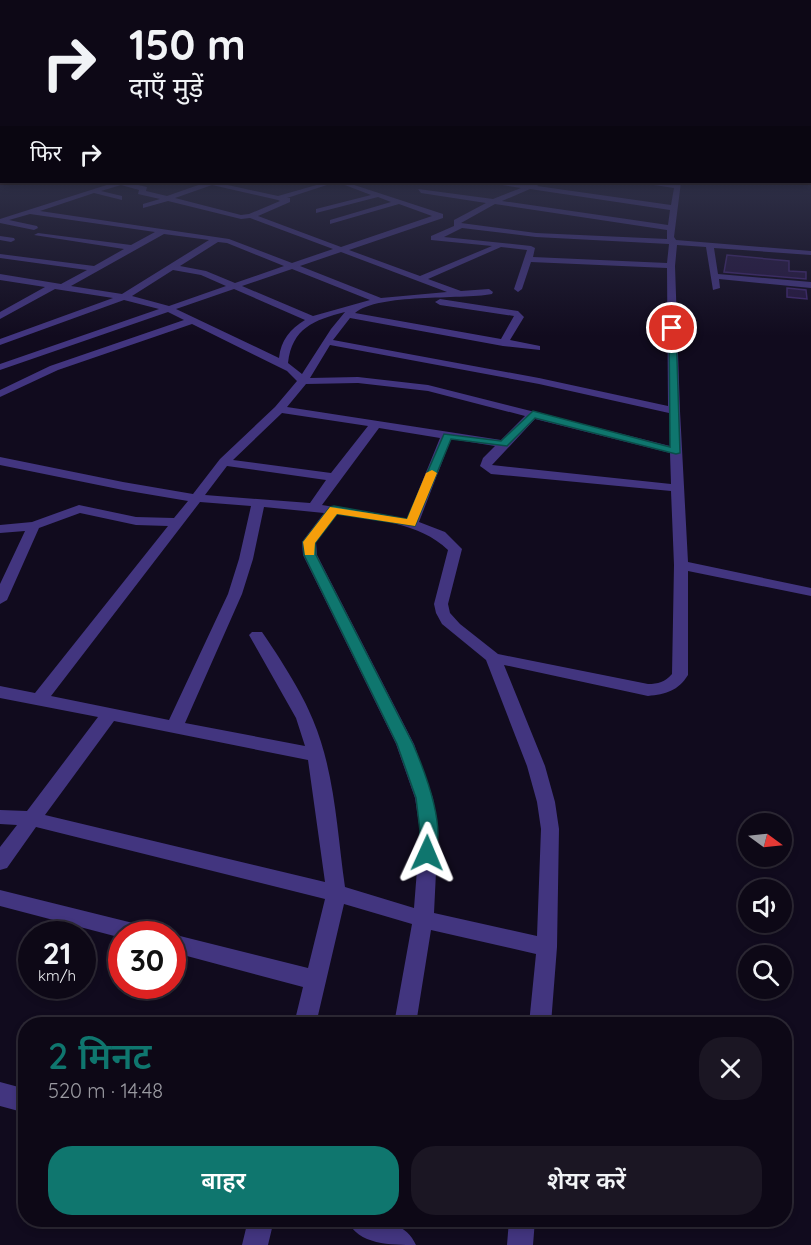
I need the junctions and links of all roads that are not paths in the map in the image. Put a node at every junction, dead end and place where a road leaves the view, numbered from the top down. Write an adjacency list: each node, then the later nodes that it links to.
1 (89, 220): 12 (street)
2 (263, 220): 21 (street)
3 (339, 220): 10 (street)
4 (426, 220): 21 (street)
5 (449, 220): 11 (street)
6 (465, 220): 11 (street)
7 (583, 220): 14 (street)
8 (674, 220): 14 (street)
9 (1, 221): 20 (street)
10 (333, 222)
11 (459, 224): 13 (street); 18 (street)
12 (163, 231): 16 (street); 20 (street)
13 (536, 235): 14 (street); 22 (street)
14 (673, 237): 19 (street); 26 (street)
15 (0, 238): 17 (street)
16 (217, 239): 27 (street); 28 (street)
17 (11, 240)
18 (499, 245): 22 (street); 32 (street)
19 (710, 246): 23 (street); 30 (street)
20 (133, 248): 29 (street)
21 (341, 248): 28 (street); 32 (street)
22 (531, 248): 25 (street)
23 (811, 254)
24 (0, 256): 29 (street)
25 (529, 259): 26 (street); 37 (street)
26 (671, 266): 58 (street)
27 (171, 267): 33 (street); 40 (street)
28 (289, 267): 33 (street); 42 (street)
29 (96, 269): 35 (street)
30 (714, 276): 34 (street); 36 (street)
31 (0, 277): 35 (street)
32 (421, 279): 39 (street)
33 (232, 285): 44 (street); 47 (street)
34 (811, 285)
35 (58, 286): 40 (street); 45 (street)
36 (716, 288)
37 (518, 289)
38 (489, 292): 39 (street)
39 (460, 294): 41 (street)
40 (124, 297): 44 (street); 49 (street)
41 (416, 299): 42 (street); 51 (street)
42 (379, 301): 43 (street)
43 (359, 306): 46 (street); 47 (street)
44 (166, 309): 48 (street); 54 (street)
45 (2, 313)
46 (348, 315): 50 (street); 51 (street)
47 (314, 320): 53 (street)
48 (191, 321): 53 (street); 56 (street)
49 (0, 342)
50 (328, 342): 55 (street); 58 (street)
51 (503, 343): 52 (street)
52 (536, 348)
53 (283, 364): 55 (street)
54 (0, 367)
55 (303, 381): 57 (street); 59 (street)
56 (0, 394)
57 (279, 409): 60 (street); 65 (street)
58 (674, 411): 63 (street)
59 (533, 414): 62 (street); 63 (street)
60 (375, 425): 61 (street); 66 (street)
61 (447, 436): 62 (street); 73 (street)
62 (503, 444): 67 (street)
63 (676, 451): 67 (street)
64 (0, 461): 68 (street)
65 (224, 462): 66 (street); 68 (street)
66 (334, 477): 70 (street)
67 (678, 488): 76 (street)
68 (196, 498): 69 (street); 72 (street)
69 (258, 504): 70 (street); 84 (street)
70 (314, 507): 71 (street)
71 (334, 510): 73 (street); 91 (street)
72 (178, 522): 74 (street); 82 (street)
73 (411, 524): 80 (street)
74 (34, 526): 75 (street); 78 (street)
75 (0, 529)
76 (681, 565): 77 (street); 80 (street)
77 (811, 592)
78 (0, 600)
79 (257, 635): 85 (street)
80 (493, 658): 94 (street)
81 (0, 692): 82 (street)
82 (39, 700): 83 (street)
83 (109, 715): 84 (street); 87 (street)
84 (174, 728): 85 (street)
85 (316, 756): 89 (street)
86 (0, 817): 87 (street)
87 (32, 819): 88 (street); 89 (street)
88 (0, 862)
89 (336, 893): 91 (street); 95 (street)
90 (0, 898): 92 (street)
91 (423, 919): 94 (street); 97 (street)
92 (108, 926)
93 (186, 947): 95 (street)
94 (547, 947): 98 (street)
95 (315, 980): 96 (street)
96 (307, 1017)
97 (406, 1017)
98 (541, 1017)
99 (0, 1094): 100 (street)
100 (18, 1099)
101 (259, 1227): 104 (street)
102 (376, 1227): 105 (street)
103 (521, 1227): 106 (street)
104 (255, 1245)
105 (403, 1245)
106 (520, 1245)

